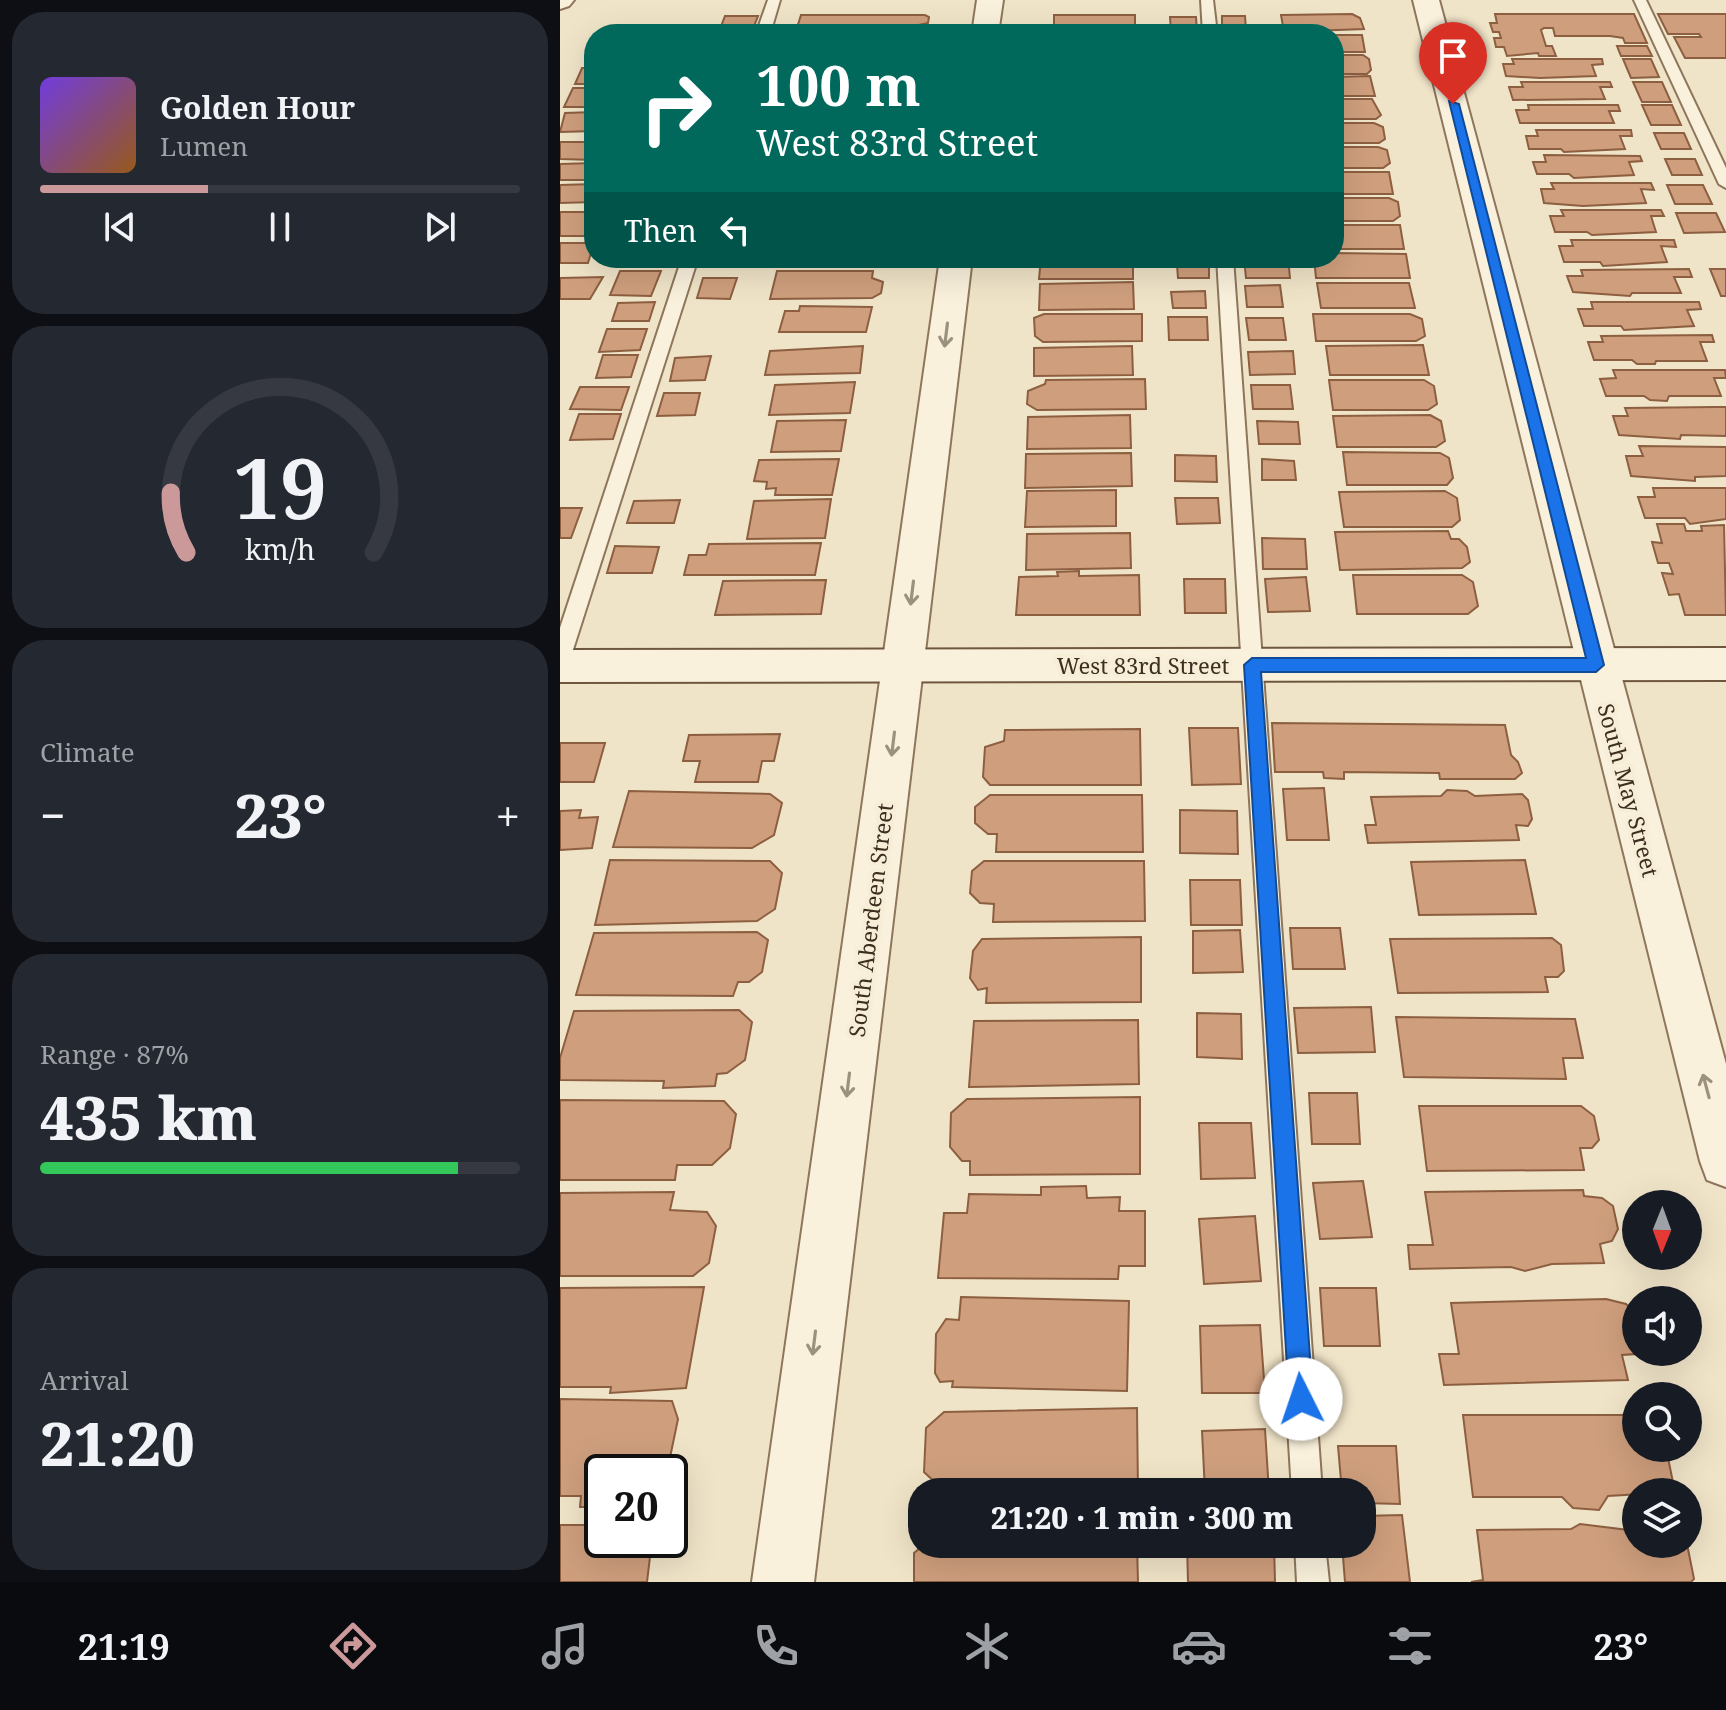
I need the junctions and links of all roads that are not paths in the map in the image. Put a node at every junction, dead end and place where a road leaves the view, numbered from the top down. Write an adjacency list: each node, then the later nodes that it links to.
1 (774, 0): 6 (lane)
2 (990, 0): 7 (street)
3 (1207, 0): 8 (lane)
4 (1426, 0): 17 (street, South May Street)
5 (1640, 0): 9 (lane)
6 (766, 24)
7 (986, 24)
8 (1209, 24)
9 (1721, 164): 10 (lane)
10 (1726, 184)
11 (687, 268): 14 (lane)
12 (955, 268): 19 (street, South Aberdeen Street, one-way to 19)
13 (1226, 268): 16 (lane)
14 (560, 659)
15 (1726, 664): 17 (street, West 83rd Street)
16 (1252, 665): 17 (street, West 83rd Street); 19 (street, West 83rd Street); 21 (lane)
17 (1596, 665): 20 (street, South May Street, one-way to 17)
18 (560, 666): 19 (street, West 83rd Street)
19 (902, 666): 23 (street, South Aberdeen Street, one-way to 23)
20 (1726, 1161)
21 (1306, 1478)
22 (1311, 1558): 24 (lane)
23 (783, 1582)
24 (1313, 1582)

